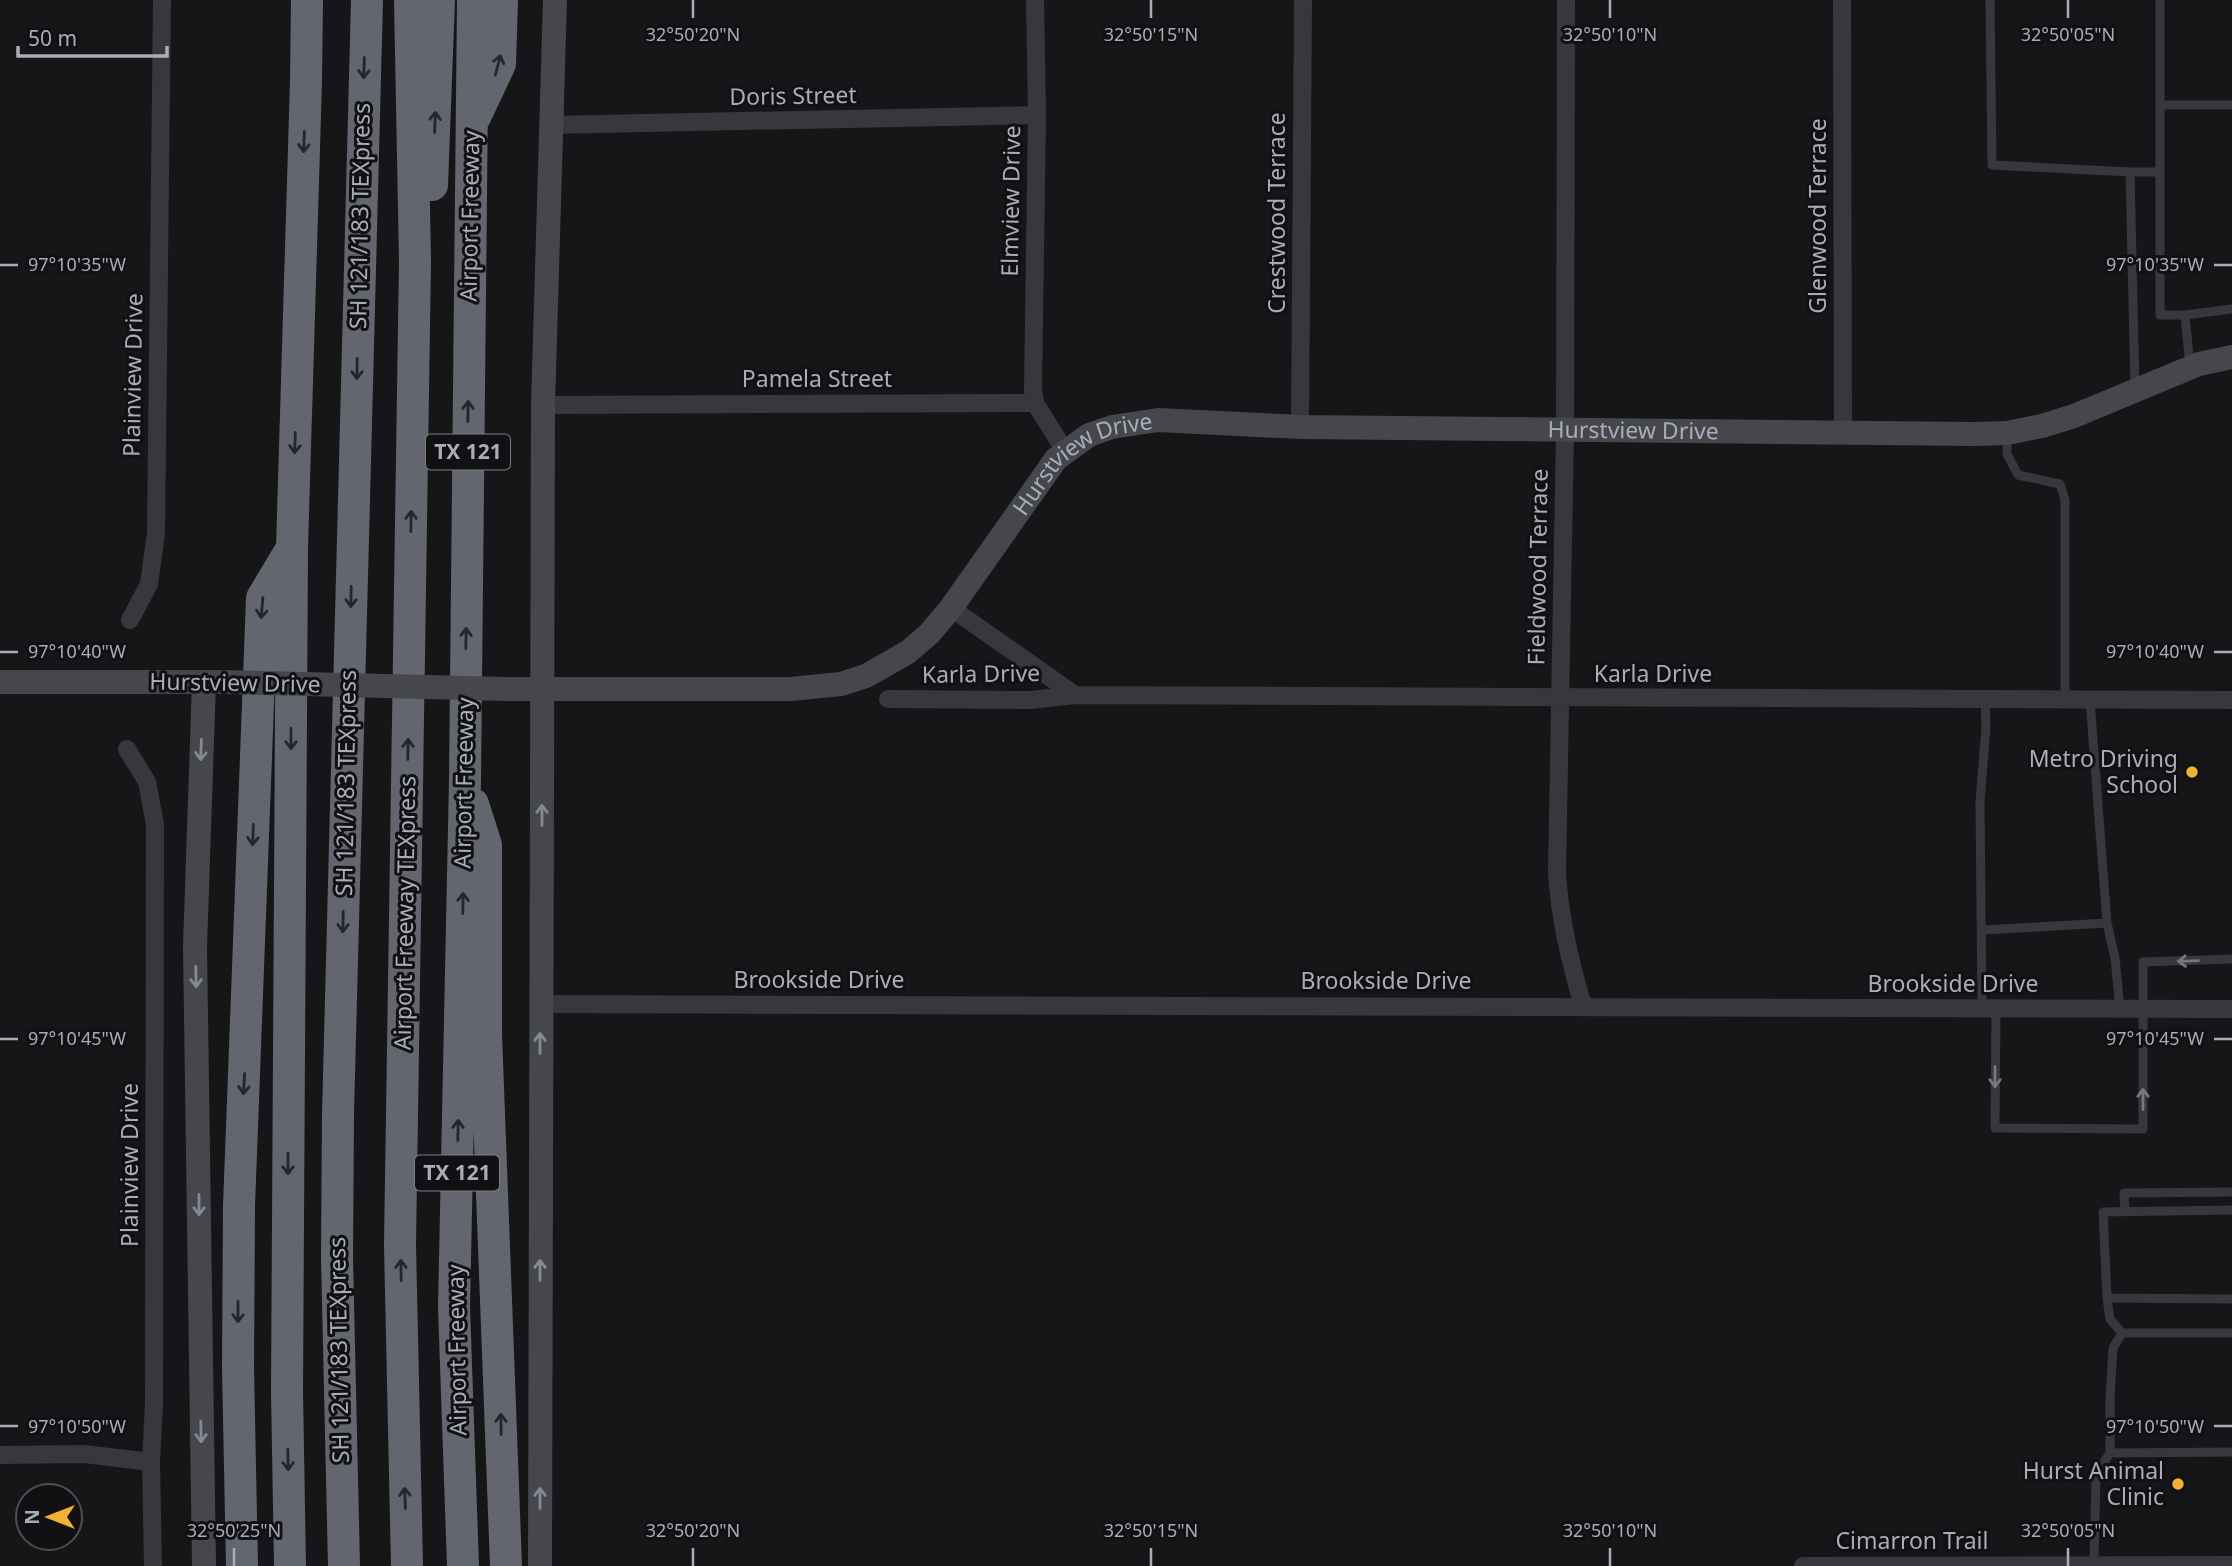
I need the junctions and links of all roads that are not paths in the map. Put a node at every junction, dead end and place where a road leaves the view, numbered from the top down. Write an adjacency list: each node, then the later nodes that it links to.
1 (162, 0): 37 (street, Plainview Drive)
2 (307, 0): 35 (highway, one-way to 35)
3 (367, 0): 76 (highway, SH 121/183 TEXpress, one-way to 76)
4 (410, 0): 22 (highway)
5 (439, 0): 22 (highway, one-way to 5)
6 (473, 0): 18 (highway, Airport Freeway / TX 121)
7 (502, 0): 18 (highway, one-way to 7)
8 (555, 0): 19 (main road)
9 (1035, 0): 17 (street, Elmview Drive)
10 (1303, 0): 30 (street, Crestwood Terrace)
11 (1566, 0): 31 (street, Fieldwood Terrace)
12 (1842, 0): 32 (street, Glenwood Terrace)
13 (1990, 0): 20 (lane)
14 (2160, 0): 15 (lane)
15 (2160, 105): 16 (lane); 21 (lane)
16 (2232, 105)
17 (1037, 115): 19 (street, Doris Street); 28 (street, Elmview Drive)
18 (471, 125): 49 (highway, Airport Freeway / TX 121, one-way to 18)
19 (550, 125): 29 (main road)
20 (2130, 172): 21 (lane); 27 (lane)
21 (2159, 172): 24 (lane)
22 (415, 261): 77 (highway, Airport Freeway TEXpress, one-way to 22)
23 (2232, 309): 24 (lane)
24 (2185, 314): 26 (lane)
25 (2232, 357): 26 (main road, Hurstview Drive)
26 (2190, 368): 27 (main road, Hurstview Drive)
27 (2135, 391): 33 (main road, Hurstview Drive)
28 (1035, 403): 29 (street, Pamela Street); 34 (street)
29 (543, 405): 40 (main road)
30 (1300, 427): 31 (main road, Hurstview Drive); 34 (main road, Hurstview Drive)
31 (1565, 431): 32 (main road, Hurstview Drive); 42 (street, Fieldwood Terrace)
32 (1843, 433): 33 (main road, Hurstview Drive)
33 (2007, 433): 45 (lane)
34 (1065, 451): 36 (main road, Hurstview Drive)
35 (292, 548): 74 (highway, one-way to 74); 75 (highway, one-way to 75)
36 (951, 608): 40 (main road, Hurstview Drive); 41 (street, Karla Drive)
37 (130, 620)
38 (0, 682): 39 (main road, Hurstview Drive)
39 (215, 682): 40 (main road, Hurstview Drive, bridge); 73 (main road, one-way to 73)
40 (543, 689): 53 (main road, one-way to 40)
41 (1075, 695): 42 (street, Karla Drive); 43 (street, Karla Drive)
42 (1559, 698): 44 (street, Karla Drive); 54 (street, Fieldwood Terrace)
43 (888, 699)
44 (1985, 700): 45 (street, Karla Drive); 51 (lane)
45 (2065, 700): 46 (street, Karla Drive)
46 (2090, 700): 47 (street, Karla Drive); 50 (lane)
47 (2232, 700)
48 (127, 749): 69 (street, Plainview Drive)
49 (465, 780): 78 (highway, Airport Freeway / TX 121, one-way to 49); 79 (highway, one-way to 49)
50 (2107, 923): 51 (lane); 56 (lane)
51 (1983, 929): 55 (lane)
52 (2232, 959): 57 (lane, one-way to 57)
53 (540, 1004): 54 (street, Brookside Drive); 80 (main road, one-way to 53)
54 (1583, 1006): 55 (street, Brookside Drive)
55 (1989, 1009): 56 (street, Brookside Drive); 57 (lane, one-way to 57)
56 (2120, 1009): 57 (street, Brookside Drive)
57 (2143, 1009): 58 (street, Brookside Drive)
58 (2232, 1009)
59 (2232, 1192): 61 (lane)
60 (2232, 1210): 61 (lane)
61 (2125, 1212): 62 (lane)
62 (2107, 1298): 63 (lane); 64 (lane)
63 (2232, 1299)
64 (2122, 1333): 65 (lane); 67 (lane)
65 (2232, 1333)
66 (2232, 1452): 67 (lane)
67 (2110, 1453): 70 (lane)
68 (0, 1455): 69 (street)
69 (151, 1462): 72 (street, Plainview Drive)
70 (2102, 1565): 71 (street, Cimarron Trail); 81 (street, Cimarron Trail)
71 (2232, 1565)
72 (153, 1566)
73 (204, 1566)
74 (242, 1566)
75 (290, 1566)
76 (344, 1566)
77 (407, 1566)
78 (463, 1566)
79 (506, 1566)
80 (540, 1566)
81 (1803, 1566)

